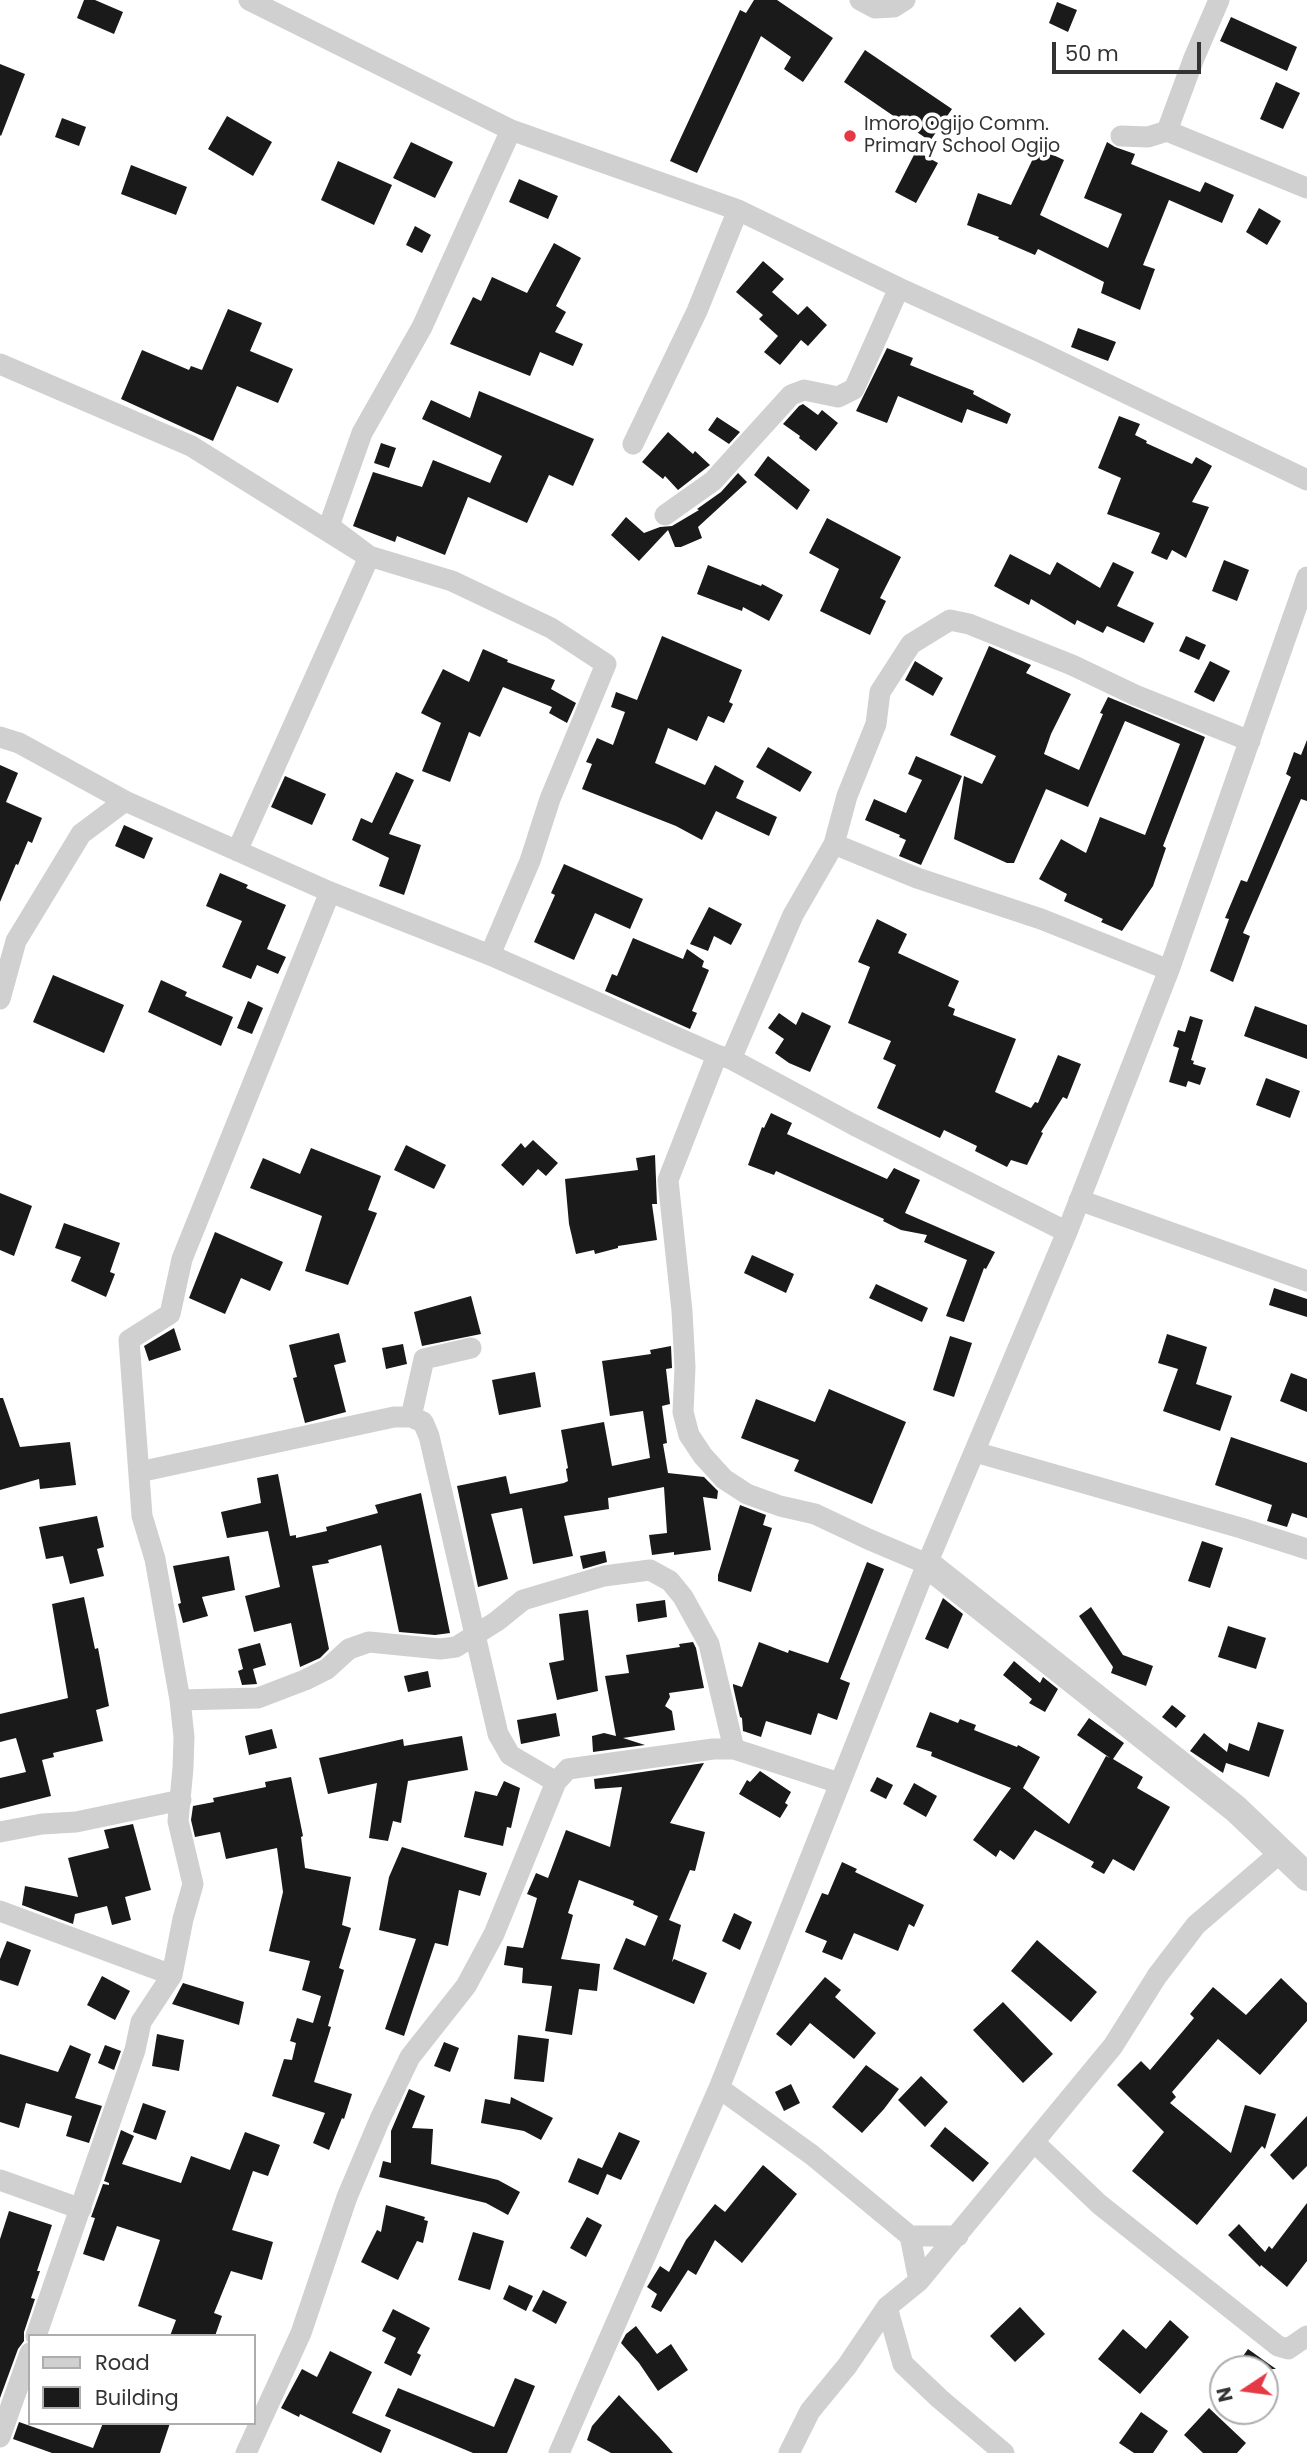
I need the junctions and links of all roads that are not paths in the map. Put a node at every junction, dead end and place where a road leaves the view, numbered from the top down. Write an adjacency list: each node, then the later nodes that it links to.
1 (249, 0): 5 (street)
2 (860, 0): 3 (street)
3 (905, 0)
4 (1219, 0): 6 (street)
5 (511, 130): 9 (street); 22 (street)
6 (1167, 131): 7 (street); 8 (street)
7 (1122, 136)
8 (1307, 188)
9 (738, 210): 10 (street); 12 (street)
10 (899, 288): 13 (street); 14 (street)
11 (0, 364): 20 (street)
12 (633, 444)
13 (1307, 480)
14 (665, 515)
15 (1307, 577): 17 (street)
16 (0, 737): 18 (street)
17 (1250, 741): 19 (street); 23 (street)
18 (125, 801): 20 (street); 24 (street)
19 (834, 844): 23 (street); 25 (street)
20 (237, 851): 21 (street)
21 (330, 892): 22 (street); 32 (street)
22 (490, 955): 25 (street)
23 (1169, 970): 26 (street)
24 (0, 999)
25 (724, 1057): 27 (street); 34 (street)
26 (1079, 1200): 27 (street); 28 (street)
27 (1067, 1232): 31 (street)
28 (1307, 1281)
29 (471, 1348): 30 (street)
30 (411, 1417): 32 (street); 35 (street)
31 (975, 1452): 33 (street); 34 (street)
32 (139, 1472): 36 (street)
33 (1307, 1549)
34 (927, 1564): 39 (street); 42 (street)
35 (474, 1636): 36 (street); 37 (street); 38 (street)
36 (180, 1700): 40 (street)
37 (734, 1749): 38 (street); 39 (street)
38 (556, 1782): 60 (street)
39 (839, 1783): 46 (street)
40 (181, 1800): 41 (street); 45 (street)
41 (0, 1832)
42 (1281, 1852): 43 (street); 47 (street)
43 (1307, 1877)
44 (0, 1911): 45 (street)
45 (172, 1975): 49 (street)
46 (719, 2088): 50 (street); 61 (street)
47 (1034, 2142): 51 (street); 55 (street)
48 (0, 2180): 49 (street)
49 (81, 2209): 54 (street)
50 (910, 2236): 51 (street); 52 (street)
51 (958, 2236): 52 (street)
52 (919, 2281): 53 (street)
53 (887, 2307): 56 (street); 58 (street)
54 (37, 2334)
55 (1307, 2336)
56 (866, 2338): 58 (street); 62 (street)
57 (28, 2359): 59 (street)
58 (902, 2364): 63 (street)
59 (0, 2437)
60 (246, 2453)
61 (559, 2453)
62 (789, 2453)
63 (1004, 2453)

